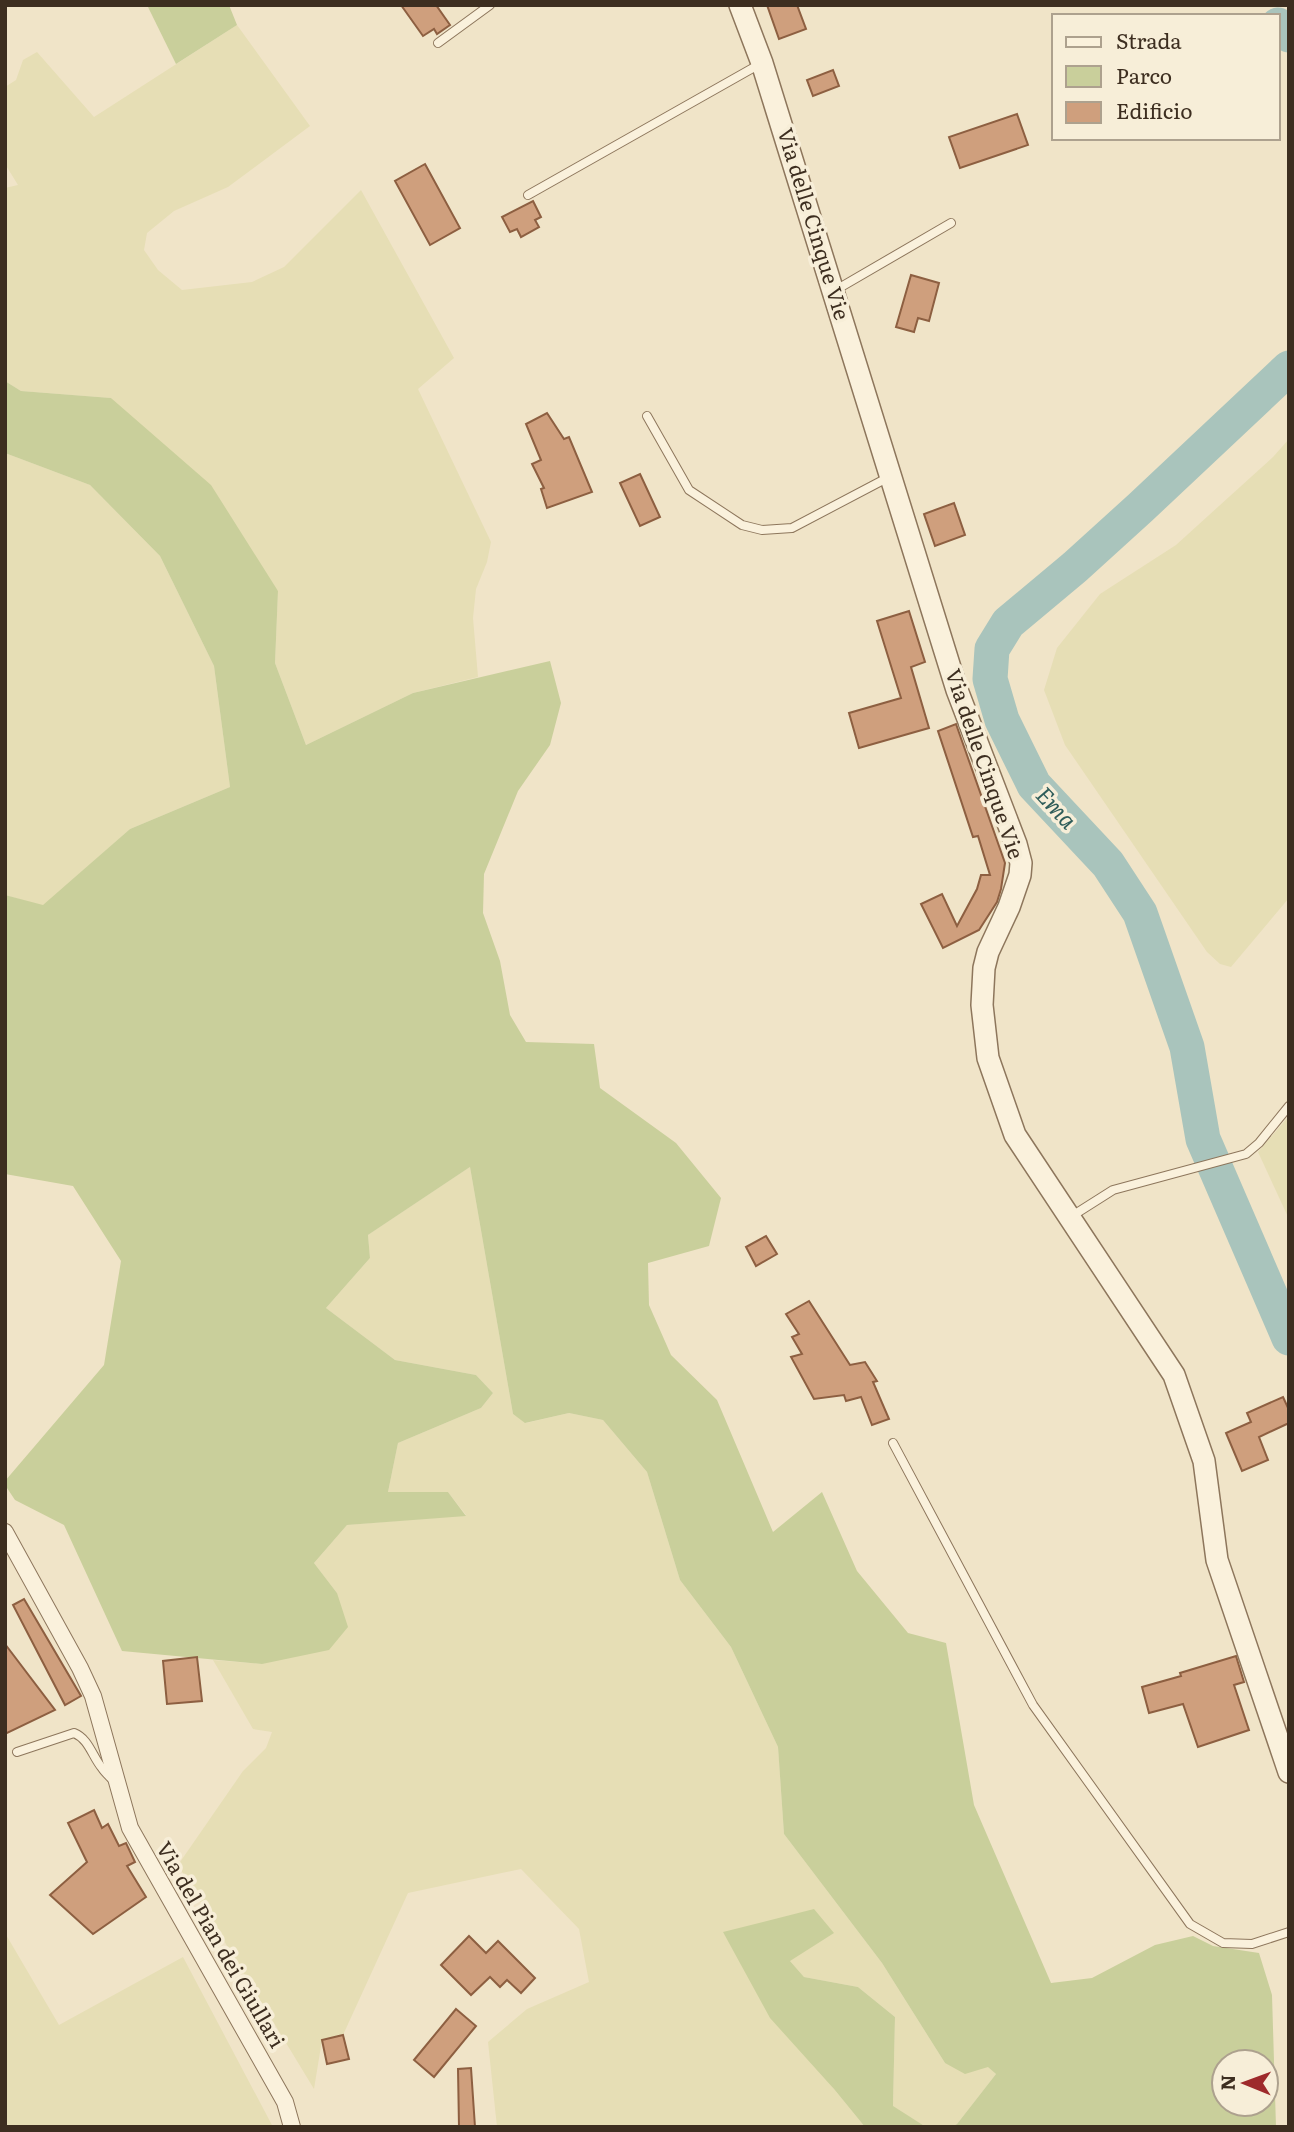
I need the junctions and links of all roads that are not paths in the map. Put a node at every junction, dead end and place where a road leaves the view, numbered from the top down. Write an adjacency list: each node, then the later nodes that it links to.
1 (490, 5): 3 (lane)
2 (740, 5): 4 (street, Via delle Cinque Vie)
3 (438, 43)
4 (762, 63): 5 (lane); 7 (street, Via delle Cinque Vie)
5 (528, 195)
6 (951, 223): 7 (lane)
7 (834, 291): 9 (street, Via delle Cinque Vie)
8 (647, 416): 9 (lane)
9 (892, 475): 11 (street, Via delle Cinque Vie)
10 (1289, 1106): 11 (lane)
11 (1069, 1217): 15 (street, Via delle Cinque Vie)
12 (893, 1443): 17 (lane)
13 (5, 1532): 16 (street, Via del Pian dei Giullari)
14 (18, 1752): 16 (lane)
15 (1289, 1772)
16 (116, 1783): 18 (street, Via del Pian dei Giullari)
17 (1289, 1932)
18 (292, 2127)

